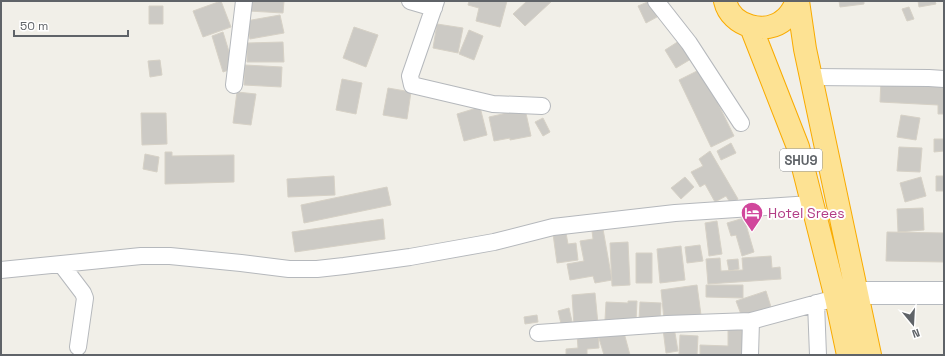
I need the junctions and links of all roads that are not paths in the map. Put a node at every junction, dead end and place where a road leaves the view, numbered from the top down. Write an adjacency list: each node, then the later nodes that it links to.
1 (244, 1): 10 (street)
2 (410, 1): 6 (street)
3 (656, 1): 12 (street)
4 (725, 1): 7 (highway)
5 (798, 1): 7 (highway, SHU9); 8 (highway, SHU9)
6 (435, 4): 11 (street)
7 (751, 27): 13 (highway, SHU9)
8 (811, 78): 9 (street); 16 (highway, SHU9)
9 (944, 79)
10 (234, 84)
11 (542, 106)
12 (741, 123)
13 (812, 204): 14 (street); 18 (highway, SHU9)
14 (60, 264): 15 (street); 21 (street)
15 (1, 270)
16 (858, 293): 17 (main road); 18 (main road); 25 (highway, SHU9)
17 (944, 293)
18 (826, 301): 19 (street); 23 (street); 24 (highway, SHU9)
19 (751, 321): 20 (street); 22 (street)
20 (538, 333)
21 (78, 347)
22 (750, 355)
23 (818, 355)
24 (848, 355)
25 (870, 355)

